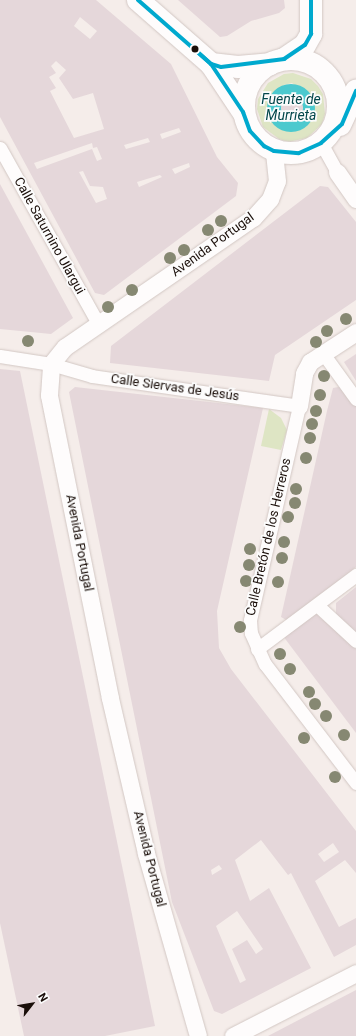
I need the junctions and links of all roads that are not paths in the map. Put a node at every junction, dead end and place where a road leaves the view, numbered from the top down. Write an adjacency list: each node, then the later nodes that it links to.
1 (138, 0): 4 (main road)
2 (311, 0): 3 (main road)
3 (277, 61): 4 (main road); 6 (main road); 7 (main road)
4 (211, 64): 6 (main road)
5 (356, 91): 7 (main road)
6 (243, 112): 9 (main road)
7 (325, 140): 9 (main road); 10 (street)
8 (0, 148): 12 (street, Calle Saturnino Ulargui)
9 (274, 151): 12 (street, Avenida Portugal)
10 (337, 172): 11 (street)
11 (356, 199)
12 (99, 325): 16 (street, Avenida Portugal)
13 (356, 332): 14 (street, Calle Bretón de los Herreros)
14 (322, 352): 17 (street); 18 (street, Calle Bretón de los Herreros)
15 (0, 356): 16 (street, Calle Siervas de Jesús)
16 (51, 364): 18 (street, Calle Siervas de Jesús); 25 (street, Avenida Portugal)
17 (356, 399)
18 (299, 406): 22 (street, Calle Bretón de los Herreros)
19 (356, 575): 20 (street)
20 (317, 605): 21 (street); 22 (street)
21 (356, 641)
22 (257, 649): 23 (street, Calle Bretón de los Herreros)
23 (356, 783)
24 (356, 973): 26 (street)
25 (198, 1036)
26 (232, 1036)

